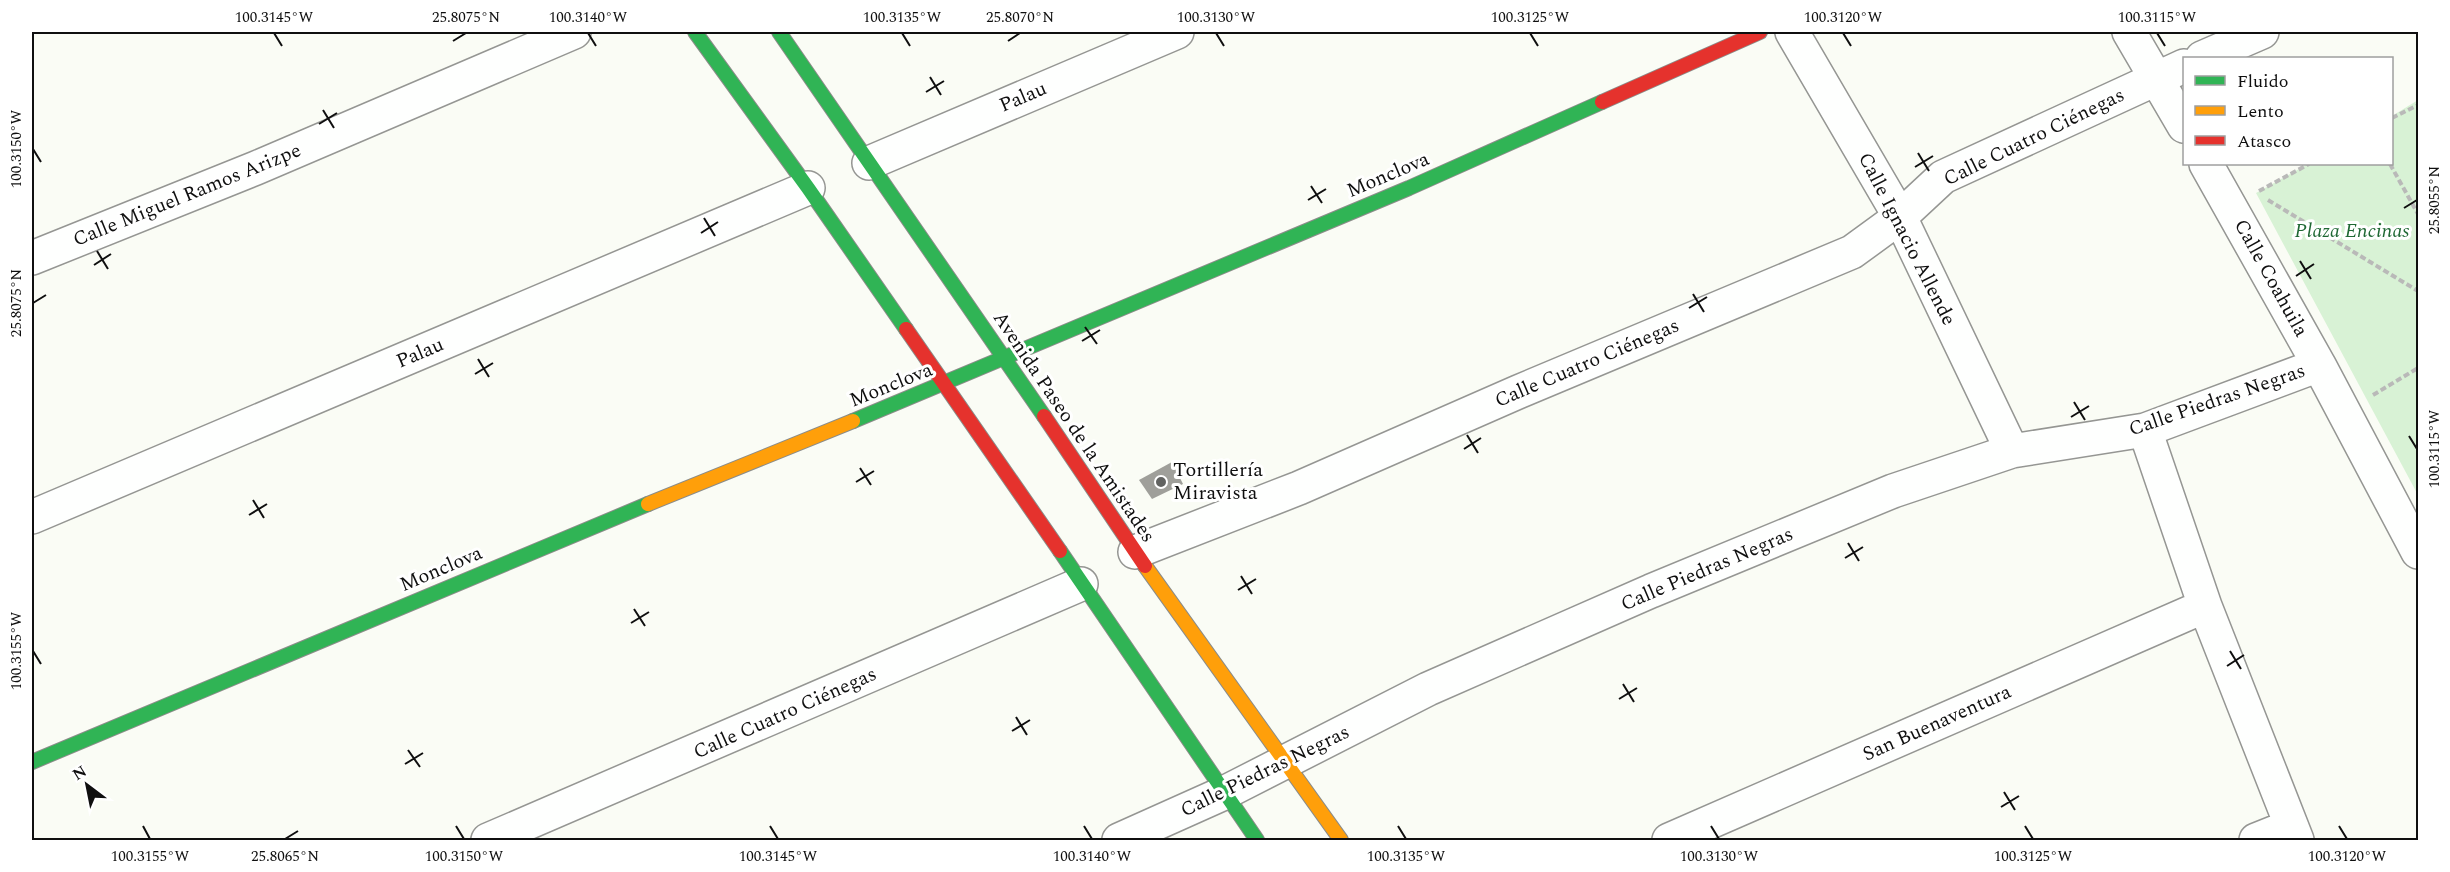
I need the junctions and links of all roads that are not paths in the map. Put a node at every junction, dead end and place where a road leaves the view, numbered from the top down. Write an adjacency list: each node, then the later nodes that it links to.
1 (574, 32): 16 (street, Calle Miguel Ramos Arizpe)
2 (695, 32): 14 (street)
3 (779, 32): 12 (street, Avenida Paseo de la Amistades)
4 (1177, 32): 12 (street, Palau)
5 (1760, 32): 17 (street, Monclova)
6 (1792, 32): 15 (street, Calle Ignacio Allende)
7 (2128, 32): 10 (street)
8 (2262, 32): 9 (street)
9 (2204, 57)
10 (2171, 72): 11 (street); 15 (street, Calle Cuatro Ciénegas)
11 (2183, 122)
12 (869, 164): 17 (street, Avenida Paseo de la Amistades)
13 (2207, 165): 18 (street, Calle Coahuila)
14 (808, 188): 19 (street); 22 (street, Palau)
15 (1900, 217): 21 (street, Calle Ignacio Allende); 23 (street, Calle Cuatro Ciénegas)
16 (32, 258)
17 (1005, 359): 19 (street, Monclova); 23 (street, Avenida Paseo de la Amistades)
18 (2319, 365): 20 (street, Calle Piedras Negras); 24 (street, Calle Coahuila)
19 (944, 385): 25 (street); 27 (street, Monclova)
20 (2145, 430): 21 (street, Calle Piedras Negras); 26 (street)
21 (2012, 451): 28 (street, Calle Piedras Negras)
22 (32, 517)
23 (1135, 552): 28 (street, Avenida Paseo de la Amistades)
24 (2418, 552)
25 (1081, 584): 29 (street); 31 (street, Calle Cuatro Ciénegas)
26 (2205, 606): 30 (street); 35 (street, San Buenaventura)
27 (32, 762)
28 (1286, 763): 29 (street, Calle Piedras Negras); 34 (street, Avenida Paseo de la Amistades)
29 (1224, 793): 32 (street, Calle Piedras Negras); 33 (street)
30 (2294, 833): 36 (street)
31 (488, 840)
32 (1119, 840)
33 (1257, 840)
34 (1341, 840)
35 (1669, 840)
36 (2256, 840)

